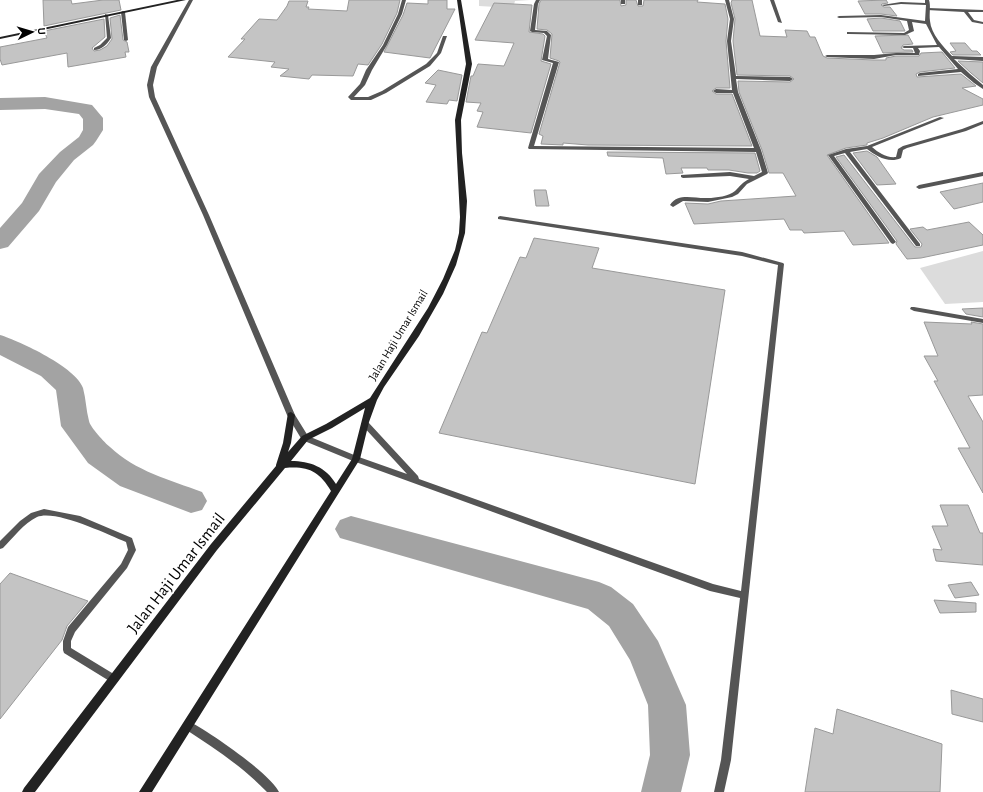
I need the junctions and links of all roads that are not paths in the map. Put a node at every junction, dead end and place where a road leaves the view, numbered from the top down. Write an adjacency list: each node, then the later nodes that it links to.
1 (184, 0): 8 (main road)
2 (192, 0): 54 (street)
3 (404, 0): 21 (street)
4 (459, 0): 53 (main road, Jalan Haji Umar Ismail)
5 (538, 0): 41 (street)
6 (727, 0): 33 (street)
7 (772, 0): 17 (street)
8 (162, 2): 13 (main road)
9 (928, 4): 10 (street); 11 (lane); 18 (street)
10 (884, 5)
11 (966, 11): 12 (lane); 19 (lane)
12 (983, 11)
13 (123, 12): 14 (main road); 23 (lane)
14 (106, 15): 22 (main road); 27 (lane)
15 (839, 17): 16 (street)
16 (909, 20): 18 (street); 20 (street)
17 (780, 22)
18 (928, 23): 24 (street)
19 (983, 23)
20 (849, 33)
21 (445, 37)
22 (0, 38)
23 (126, 40)
24 (939, 46): 25 (street); 29 (street)
25 (915, 47): 26 (street); 28 (street)
26 (904, 48)
27 (96, 49)
28 (827, 56)
29 (952, 57): 30 (street); 31 (street)
30 (983, 59)
31 (962, 70): 32 (street); 35 (street)
32 (920, 75)
33 (733, 77): 34 (street); 37 (street)
34 (790, 79)
35 (983, 86)
36 (716, 91): 37 (street)
37 (735, 92): 41 (street)
38 (942, 118): 40 (lane)
39 (983, 122): 40 (lane)
40 (868, 147): 42 (lane)
41 (758, 150): 45 (street)
42 (846, 151): 49 (lane); 50 (lane)
43 (983, 174): 46 (lane)
44 (683, 176): 45 (street)
45 (756, 178): 47 (street)
46 (920, 187)
47 (673, 205)
48 (500, 218): 63 (lane)
49 (893, 242)
50 (918, 245)
51 (914, 309): 52 (street)
52 (983, 321)
53 (373, 400): 55 (main road, Jalan Haji Umar Ismail); 56 (main road, Jalan Haji Umar Ismail)
54 (291, 415): 56 (street); 59 (main road)
55 (365, 424): 57 (main road, Jalan Haji Umar Ismail); 60 (lane)
56 (305, 438): 57 (street); 58 (main road, Jalan Haji Umar Ismail)
57 (356, 459): 60 (lane); 61 (main road, Jalan Haji Umar Ismail)
58 (283, 465): 59 (main road, Jalan Haji Umar Ismail); 61 (main road)
59 (275, 474): 64 (main road, Jalan Haji Umar Ismail)
60 (417, 480): 63 (lane)
61 (333, 495): 65 (main road, Jalan Haji Umar Ismail)
62 (0, 546): 64 (lane)
63 (745, 596): 69 (lane)
64 (114, 679): 66 (main road, Jalan Haji Umar Ismail)
65 (188, 726): 67 (main road, Jalan Haji Umar Ismail); 68 (lane)
66 (28, 792)
67 (145, 792)
68 (274, 792)
69 (719, 792)

